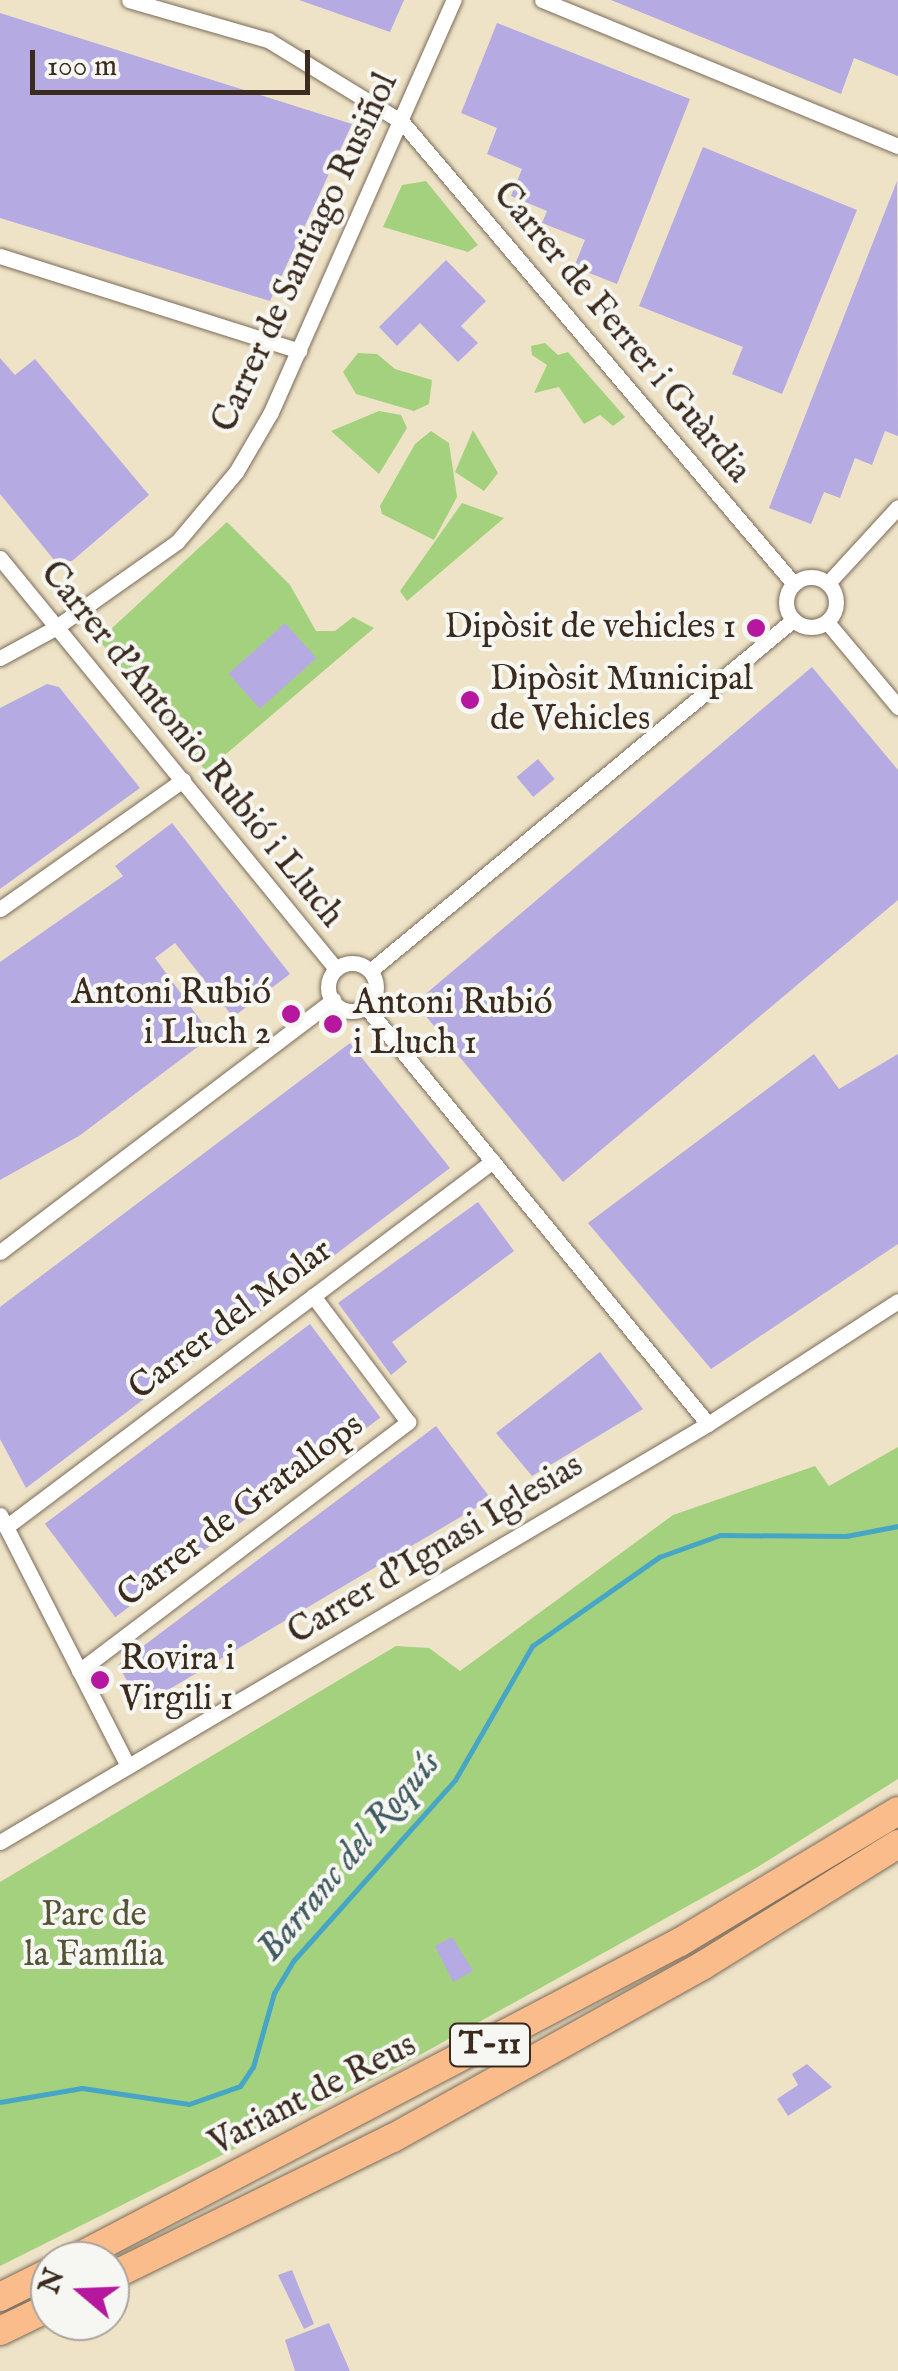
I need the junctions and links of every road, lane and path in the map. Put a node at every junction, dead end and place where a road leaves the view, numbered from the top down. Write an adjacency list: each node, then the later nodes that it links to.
1 (130, 0): 4 (street, Carrer de Ferrer i Guàrdia)
2 (454, 0): 4 (street, Carrer de Santiago Rusiñol)
3 (542, 0): 5 (street)
4 (402, 122): 7 (street, Carrer de Santiago Rusiñol); 10 (street, Carrer de Ferrer i Guàrdia)
5 (898, 146)
6 (0, 256): 7 (street)
7 (299, 351): 14 (street, Carrer de Santiago Rusiñol)
8 (898, 507): 11 (street)
9 (0, 558): 14 (street, Carrer d'Antonio Rubió i Lluch)
10 (794, 584): 11 (street); 12 (street)
11 (828, 584): 13 (street)
12 (793, 620): 13 (street); 20 (street)
13 (827, 622): 16 (street)
14 (55, 628): 15 (street, Carrer de Santiago Rusiñol); 17 (street, Carrer d'Antonio Rubió i Lluch)
15 (0, 658)
16 (898, 707)
17 (184, 780): 18 (street); 19 (street, Carrer d'Antonio Rubió i Lluch)
18 (0, 910)
19 (336, 969): 20 (street); 21 (street)
20 (370, 971): 22 (street)
21 (332, 1000): 22 (street); 24 (street)
22 (366, 1007): 23 (street)
23 (492, 1161): 25 (street, Carrer del Molar); 27 (street)
24 (0, 1252)
25 (313, 1296): 28 (street, Carrer del Molar); 29 (street, Carrer de Gratallops)
26 (898, 1301): 27 (street, Carrer d'Ignasi Iglesias)
27 (708, 1424): 30 (street, Carrer d'Ignasi Iglesias)
28 (3, 1521): 29 (street)
29 (80, 1671): 30 (street)
30 (128, 1766): 32 (street, Carrer d'Ignasi Iglesias)
31 (898, 1811): 34 (highway, Variant de Reus / T-11)
32 (0, 1842)
33 (898, 1844): 35 (highway, Variant de Reus / T-11)
34 (109, 2241)
35 (130, 2267)
36 (30, 2282): 37 (highway)
37 (0, 2297)
38 (30, 2317): 39 (highway)
39 (0, 2331)

